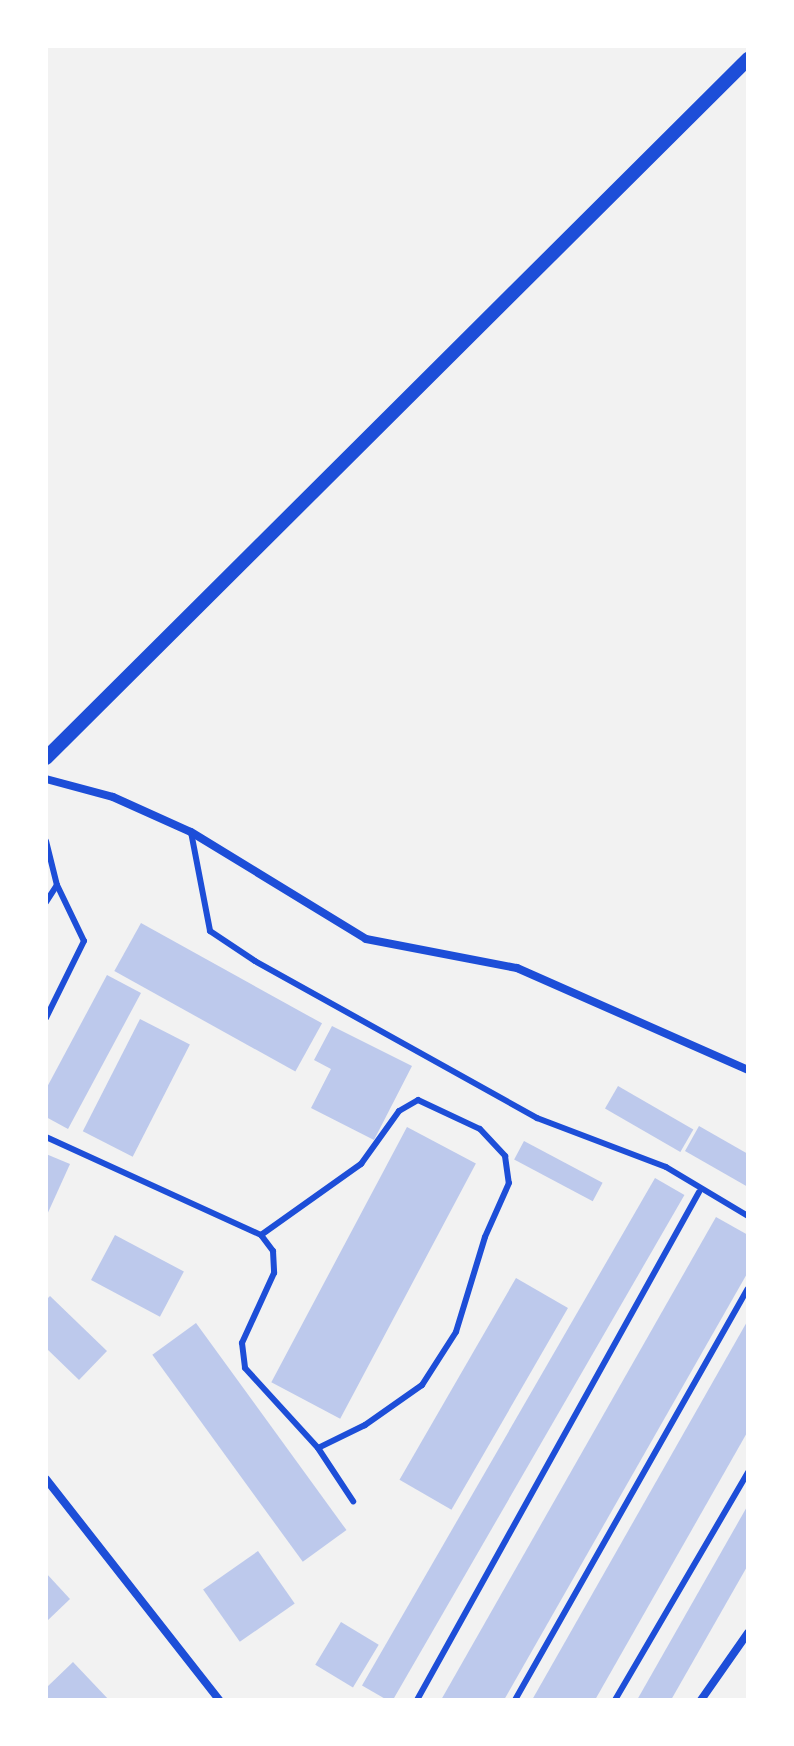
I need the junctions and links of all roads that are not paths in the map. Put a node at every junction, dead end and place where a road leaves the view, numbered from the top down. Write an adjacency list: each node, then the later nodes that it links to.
1 (748, 59): 2 (street)
2 (46, 758)
3 (46, 779): 4 (street)
4 (191, 832): 9 (street); 11 (lane)
5 (46, 841): 6 (lane)
6 (57, 885): 7 (lane); 8 (lane)
7 (46, 902)
8 (46, 1018)
9 (748, 1070)
10 (46, 1137): 13 (lane)
11 (699, 1192): 12 (lane); 21 (lane)
12 (748, 1216)
13 (261, 1235): 15 (lane); 15 (lane)
14 (748, 1289): 22 (lane)
15 (318, 1448): 18 (lane)
16 (748, 1472): 23 (lane)
17 (46, 1479): 20 (street)
18 (353, 1501)
19 (747, 1637): 24 (street)
20 (219, 1700)
21 (417, 1700)
22 (515, 1700)
23 (615, 1700)
24 (701, 1700)

